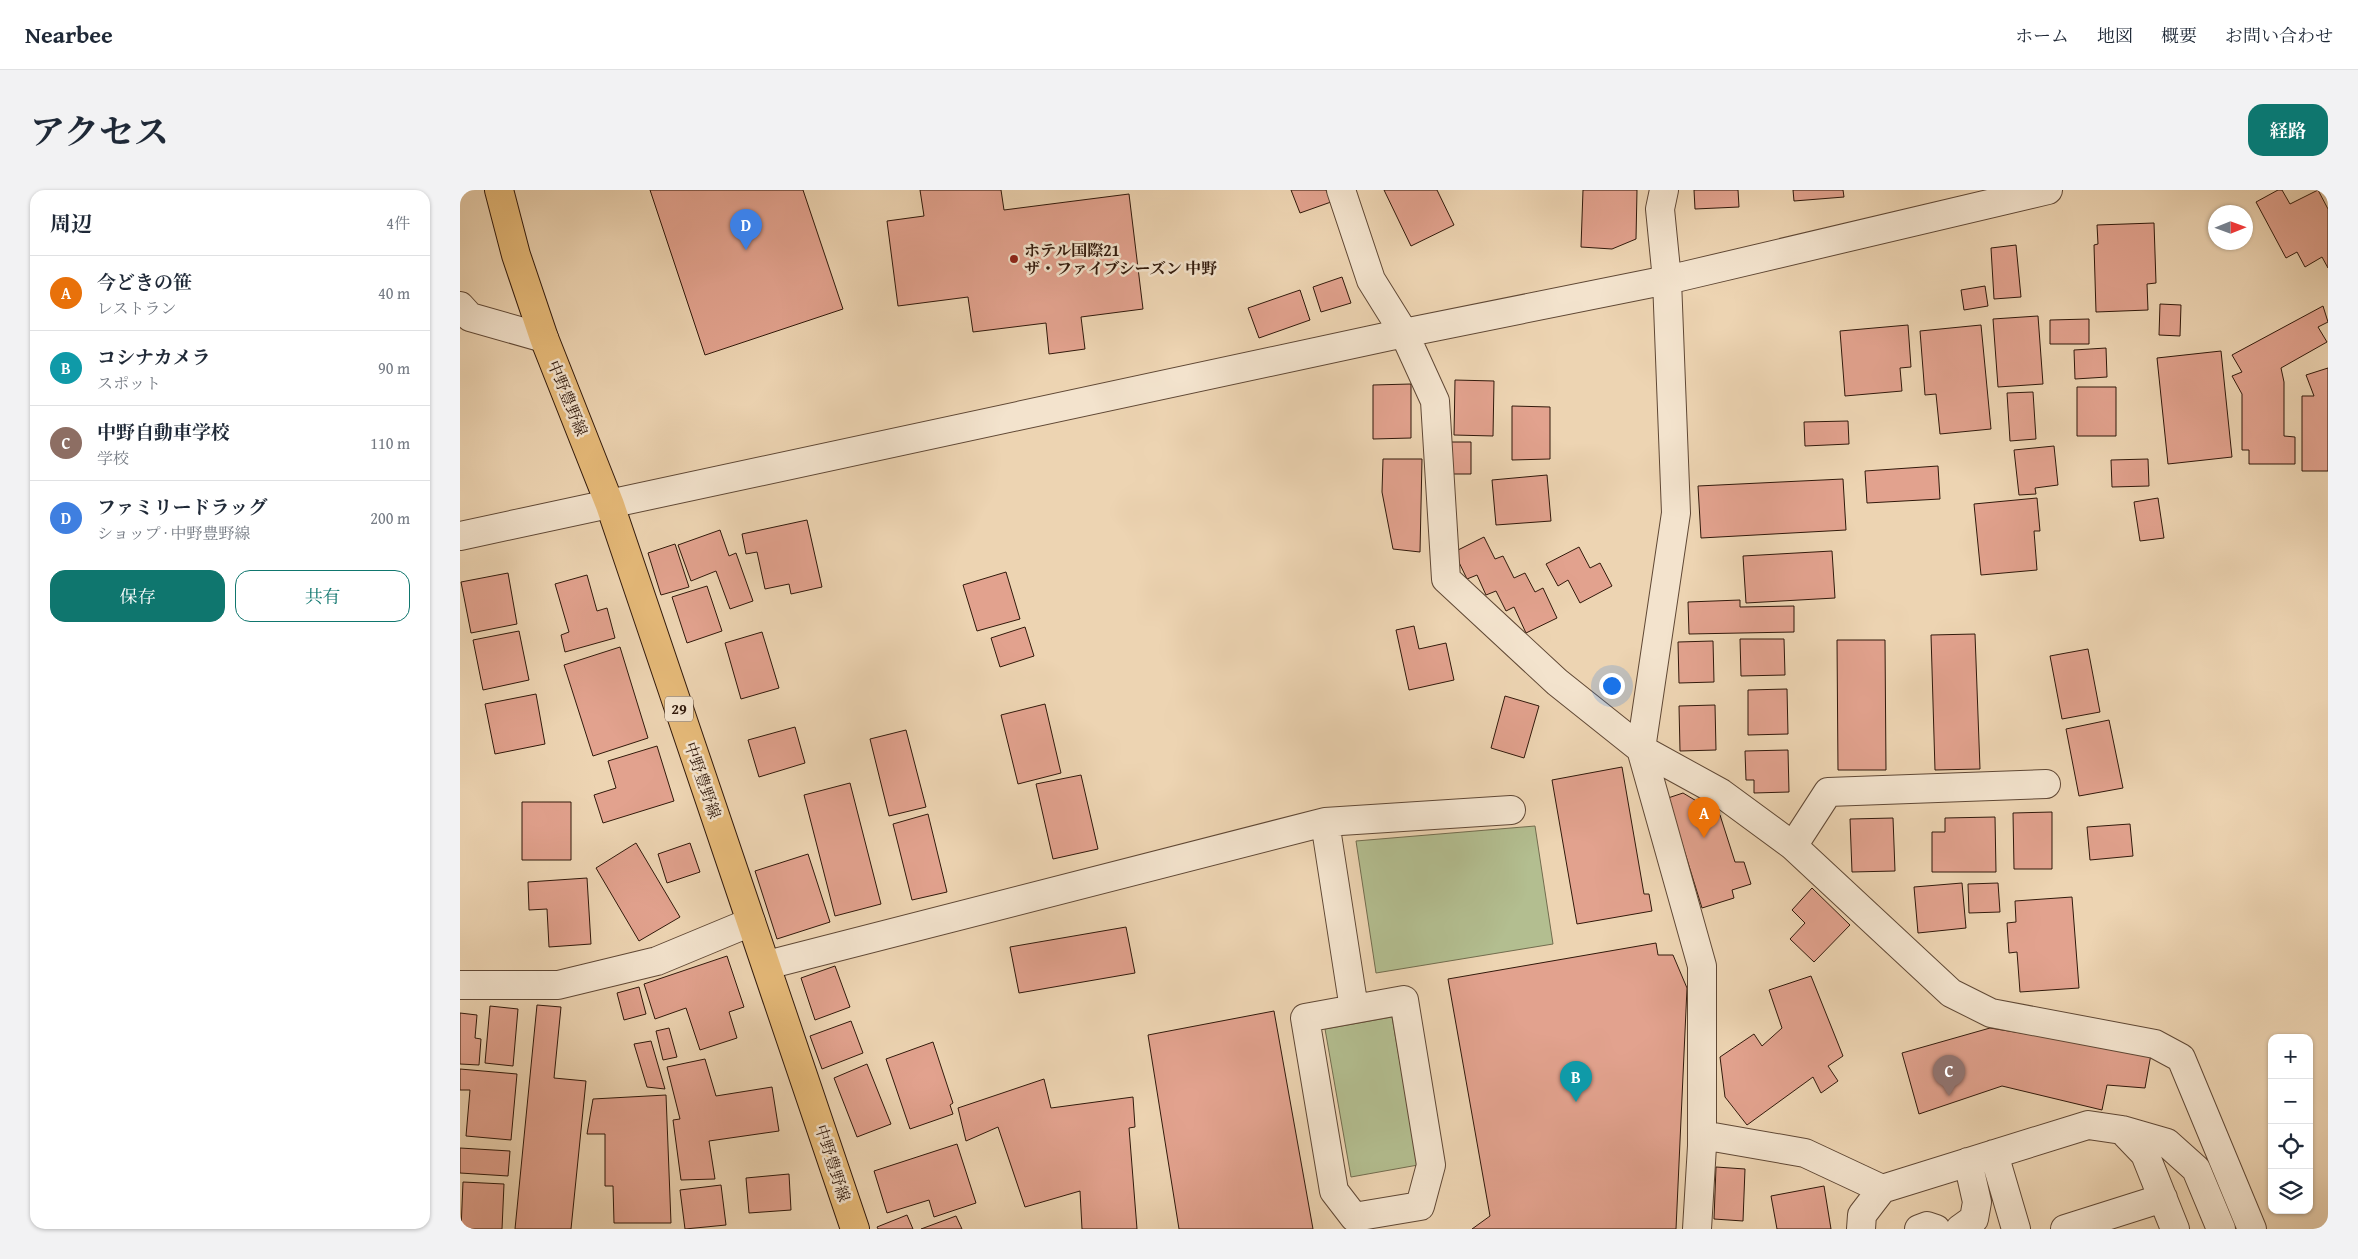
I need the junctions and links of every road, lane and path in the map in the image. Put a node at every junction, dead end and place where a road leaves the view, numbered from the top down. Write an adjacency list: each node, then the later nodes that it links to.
1 (499, 190): 8 (main road, 中野豊野線 / 29)
2 (1341, 190): 7 (street)
3 (1664, 190): 5 (street)
4 (2048, 190): 5 (street)
5 (1667, 280): 7 (street); 11 (street)
6 (460, 306): 8 (street)
7 (1404, 333): 9 (street); 11 (street)
8 (544, 338): 9 (main road, 中野豊野線 / 29)
9 (610, 505): 10 (street); 16 (main road, 中野豊野線 / 29)
10 (460, 536)
11 (1641, 749): 15 (street); 21 (street)
12 (2046, 784): 15 (street)
13 (1511, 810): 14 (street)
14 (1326, 822): 17 (street); 19 (street)
15 (1793, 846): 36 (street)
16 (751, 922): 17 (main road, 中野豊野線 / 29); 18 (street)
17 (767, 965): 26 (main road, 中野豊野線 / 29)
18 (460, 985)
19 (1354, 1009): 19 (street)
20 (2122, 1130): 22 (street); 25 (street); 35 (street)
21 (1702, 1135): 24 (street); 27 (street)
22 (1994, 1154): 23 (street); 32 (street)
23 (1968, 1162): 24 (street); 31 (street)
24 (1882, 1189): 28 (street)
25 (2163, 1198): 33 (street); 34 (street)
26 (854, 1229)
27 (1698, 1229)
28 (1861, 1229)
29 (1919, 1229): 30 (street)
30 (1936, 1229)
31 (1960, 1229)
32 (2016, 1229)
33 (2065, 1229)
34 (2175, 1229)
35 (2221, 1229)
36 (2252, 1229)

